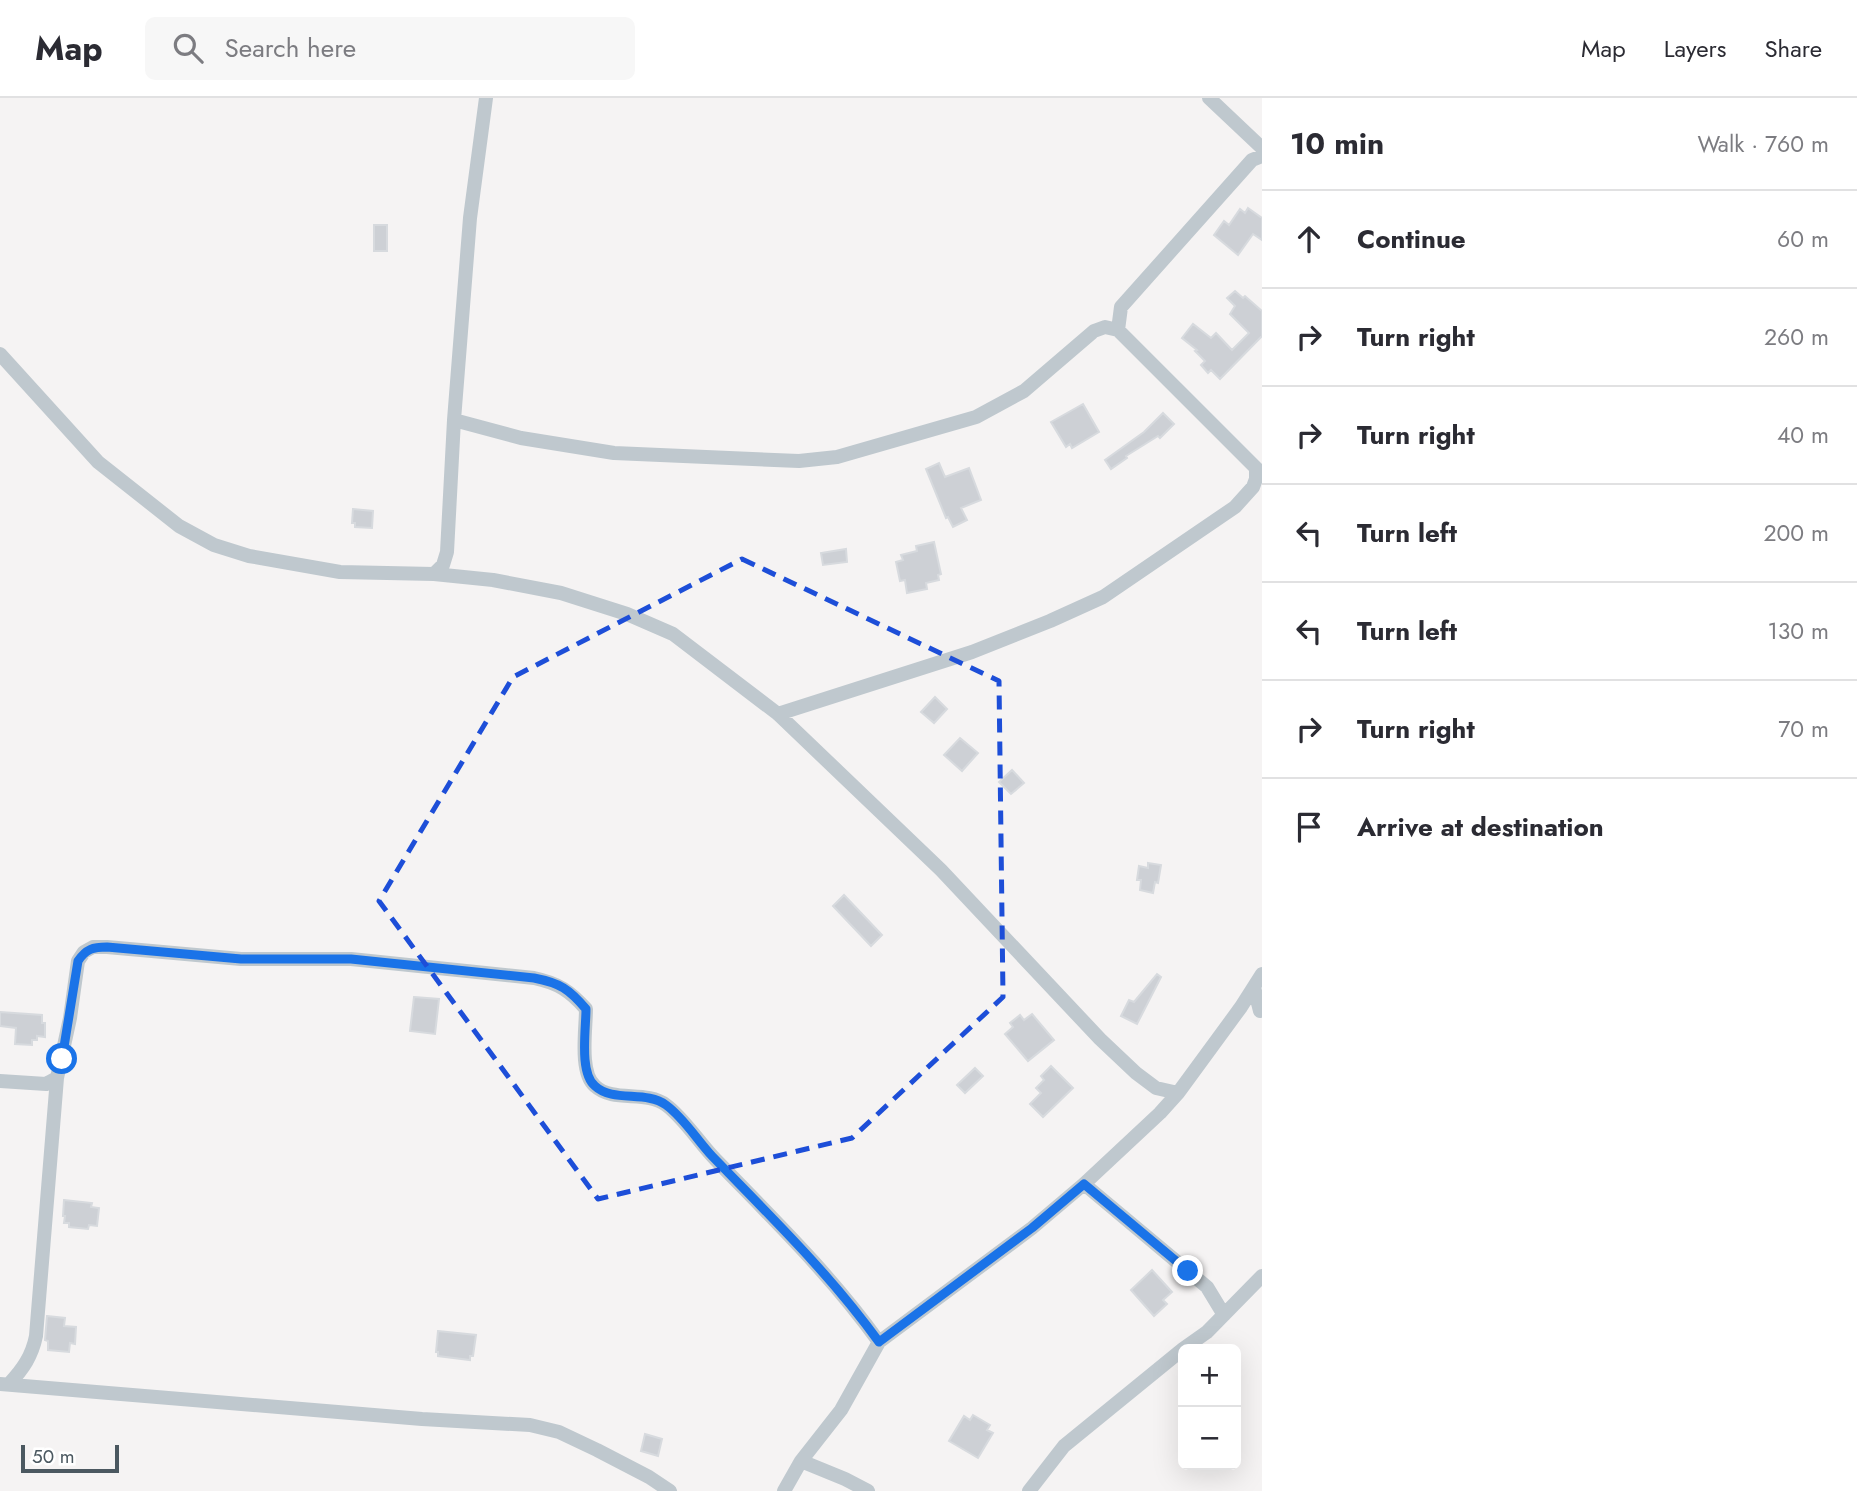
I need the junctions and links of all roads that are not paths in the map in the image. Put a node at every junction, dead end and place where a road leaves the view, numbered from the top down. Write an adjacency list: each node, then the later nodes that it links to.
1 (486, 98): 7 (street)
2 (1209, 98): 3 (street)
3 (1262, 148)
4 (1262, 156): 5 (street)
5 (1118, 330): 7 (street); 8 (street)
6 (0, 354): 10 (street)
7 (454, 420): 10 (street)
8 (1259, 471): 9 (street)
9 (1258, 487): 11 (street)
10 (434, 574): 11 (street)
11 (778, 714): 17 (street)
12 (1258, 980): 13 (street); 14 (street)
13 (1241, 1007): 14 (street); 18 (street)
14 (1261, 1012)
15 (57, 1078): 16 (street); 23 (street); 26 (street)
16 (0, 1081)
17 (1156, 1088): 18 (street); 19 (street)
18 (1178, 1093): 19 (street)
19 (1160, 1113): 20 (street)
20 (1084, 1184): 22 (street); 23 (street)
21 (1262, 1276): 22 (street)
22 (1224, 1315): 24 (street)
23 (879, 1342): 27 (street)
24 (1190, 1344)
25 (1178, 1353): 31 (street)
26 (5, 1384): 28 (street)
27 (801, 1461): 29 (street); 30 (street)
28 (670, 1491)
29 (784, 1491)
30 (868, 1491)
31 (1029, 1491)

